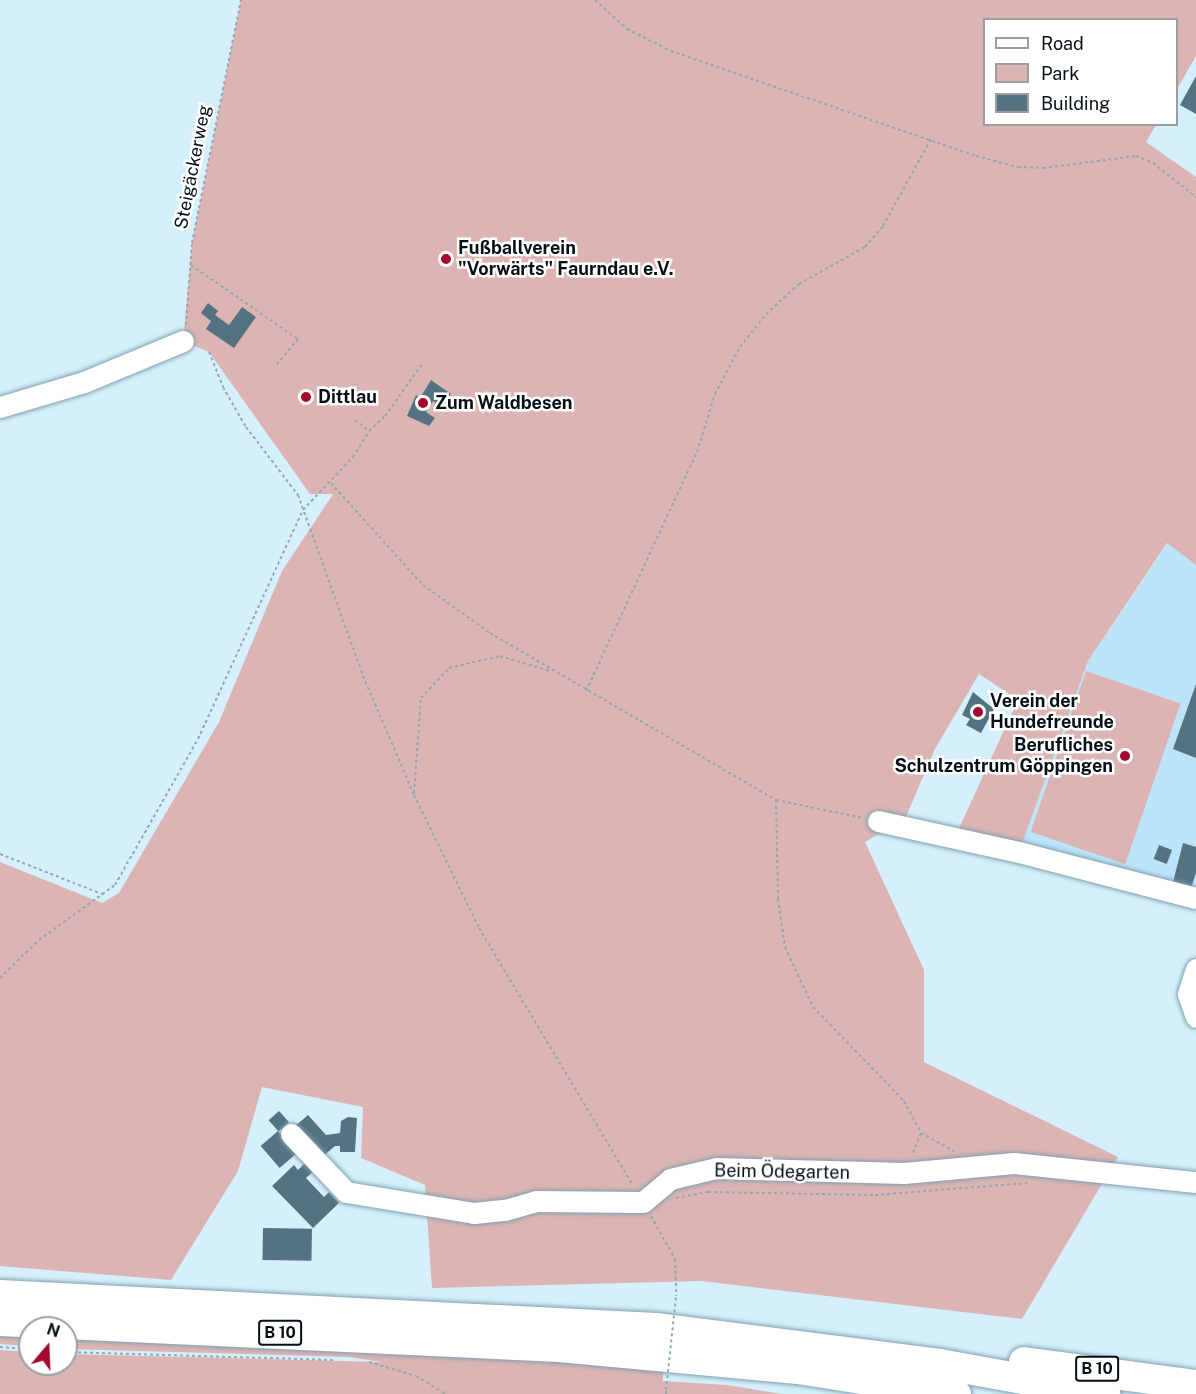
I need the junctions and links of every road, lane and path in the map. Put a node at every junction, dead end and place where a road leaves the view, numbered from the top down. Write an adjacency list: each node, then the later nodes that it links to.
1 (241, 0): 5 (path, Steigäckerweg)
2 (595, 0): 3 (path)
3 (931, 139): 4 (path); 16 (path)
4 (1196, 197)
5 (190, 264): 6 (path, Steigäckerweg); 9 (path)
6 (183, 341): 10 (lane)
7 (209, 352): 14 (path)
8 (422, 364): 12 (path)
9 (276, 365)
10 (0, 407)
11 (355, 420): 12 (path)
12 (369, 431): 13 (path)
13 (331, 483): 14 (path); 15 (path)
14 (303, 510): 17 (path); 21 (path)
15 (556, 673): 16 (path); 17 (path)
16 (586, 691): 18 (path)
17 (414, 795): 31 (path)
18 (776, 800): 19 (path); 26 (path)
19 (878, 821): 22 (lane)
20 (0, 854): 21 (path)
21 (102, 894): 24 (path)
22 (1196, 898)
23 (1196, 969): 25 (lane)
24 (0, 978)
25 (1196, 1017)
26 (921, 1133): 28 (path); 29 (path)
27 (291, 1134): 31 (lane)
28 (981, 1165): 29 (lane, Beim Ödegarten); 30 (lane, Beim Ödegarten)
29 (904, 1173): 31 (lane, Beim Ödegarten)
30 (1196, 1182)
31 (643, 1202): 41 (path, bridge)
32 (0, 1295): 39 (highway, B 10)
33 (0, 1321): 43 (highway, B 10)
34 (0, 1347): 35 (path)
35 (18, 1348)
36 (78, 1352): 37 (path)
37 (340, 1360)
38 (360, 1361): 42 (path)
39 (940, 1365): 40 (highway, B 10); 44 (highway, B 10)
40 (1196, 1385)
41 (666, 1392)
42 (446, 1394)
43 (956, 1394)
44 (1105, 1394)

